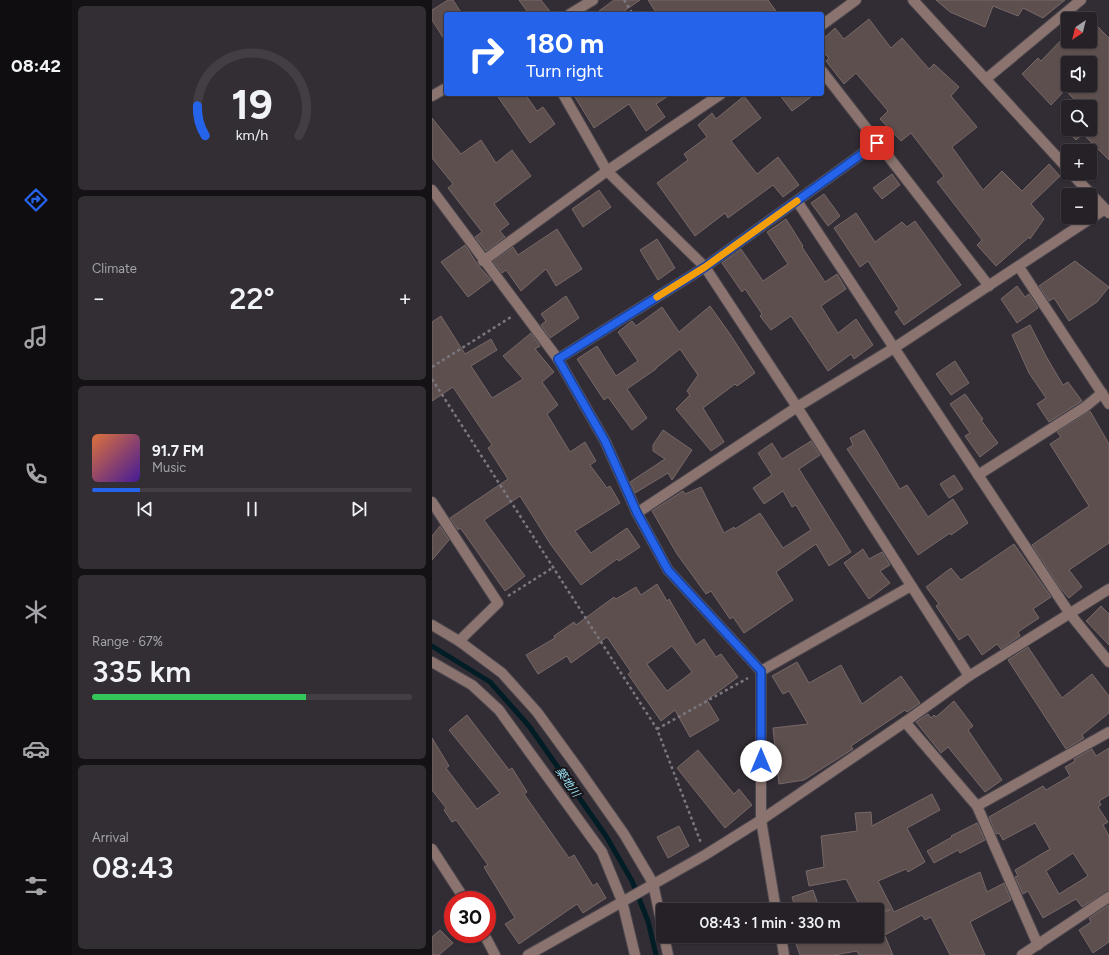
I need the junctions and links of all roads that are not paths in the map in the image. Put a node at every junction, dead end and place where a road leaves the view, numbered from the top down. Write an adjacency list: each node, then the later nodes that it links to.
1 (593, 0): 5 (street)
2 (856, 0): 6 (street)
3 (913, 0): 8 (street)
4 (1081, 0): 8 (street)
5 (573, 12)
6 (824, 23)
7 (824, 74): 13 (street)
8 (986, 79): 14 (street)
9 (444, 89): 10 (street)
10 (432, 96)
11 (564, 96): 15 (street)
12 (718, 96): 15 (street)
13 (877, 143): 18 (street); 23 (street)
14 (1061, 161)
15 (607, 171): 20 (street); 21 (street)
16 (1077, 180): 19 (street)
17 (432, 190): 20 (street)
18 (797, 201): 21 (street); 24 (street)
19 (1107, 212): 22 (street)
20 (483, 260): 25 (street)
21 (705, 267): 25 (street); 28 (street)
22 (1019, 267): 23 (street); 26 (street)
23 (989, 286): 24 (street)
24 (894, 348): 28 (street); 29 (street)
25 (558, 359): 31 (street)
26 (1102, 393): 27 (street); 29 (street)
27 (1109, 404)
28 (797, 407): 31 (street); 32 (street)
29 (978, 475): 34 (street)
30 (432, 502): 36 (street)
31 (637, 513): 39 (street)
32 (911, 586): 39 (street); 40 (street)
33 (1109, 588): 34 (street)
34 (1070, 614): 37 (street); 40 (street)
35 (432, 625): 36 (street)
36 (459, 641): 46 (street)
37 (1109, 662)
38 (433, 665): 49 (street)
39 (761, 671): 44 (street)
40 (969, 676): 41 (street)
41 (905, 722): 43 (street); 44 (street)
42 (1109, 732): 43 (street)
43 (977, 806): 55 (street)
44 (761, 820): 46 (street); 50 (street)
45 (432, 849): 47 (street)
46 (650, 885): 49 (street); 51 (street)
47 (459, 891)
48 (1109, 897): 55 (street)
49 (624, 899): 57 (street); 58 (street)
50 (775, 903)
51 (656, 906)
52 (489, 943): 56 (street)
53 (665, 943): 59 (street)
54 (782, 943): 60 (street)
55 (1038, 945): 61 (street)
56 (495, 955)
57 (528, 955)
58 (634, 955)
59 (668, 955)
60 (784, 955)
61 (1022, 955)

